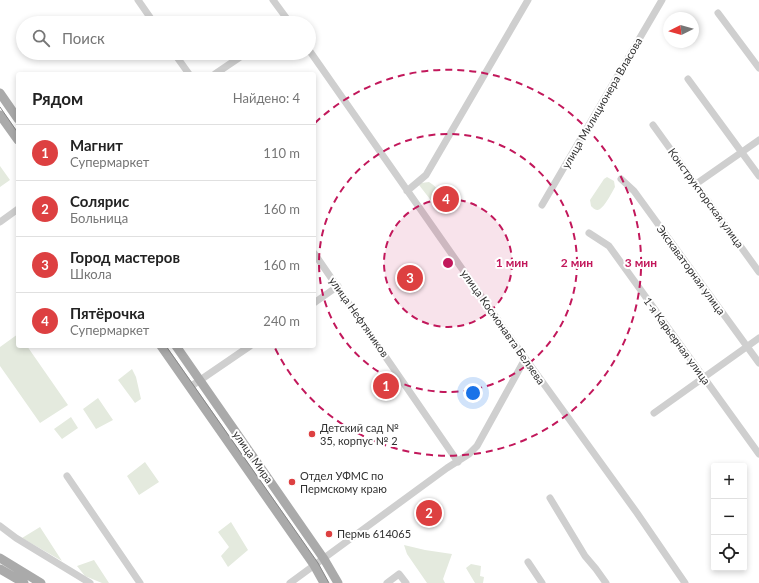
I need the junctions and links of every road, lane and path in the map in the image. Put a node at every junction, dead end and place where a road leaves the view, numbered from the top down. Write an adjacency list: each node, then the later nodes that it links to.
1 (138, 0): 6 (street)
2 (273, 0): 7 (street)
3 (528, 0): 25 (street)
4 (662, 0): 26 (street, улица Милиционера Власова)
5 (718, 13): 11 (street)
6 (149, 16)
7 (285, 16)
8 (179, 60): 12 (street)
9 (236, 60): 13 (street)
10 (316, 60): 25 (street, улица Космонавта Беляева)
11 (759, 68)
12 (188, 72)
13 (218, 72)
14 (688, 79): 21 (street)
15 (0, 93): 17 (main road)
16 (0, 115): 19 (main road)
17 (16, 116)
18 (653, 125): 24 (street, Конструкторская улица)
19 (16, 137)
20 (759, 140): 21 (street)
21 (742, 152): 22 (street); 24 (street)
22 (759, 176)
23 (620, 179): 35 (street, Экскаваторная улица)
24 (696, 184): 31 (street, Конструкторская улица)
25 (407, 191): 39 (street, улица Космонавта Беляева)
26 (542, 205)
27 (16, 211): 28 (street)
28 (0, 222)
29 (589, 233): 41 (street, 1-я Карьерная улица)
30 (316, 255): 32 (street, улица Нефтяников)
31 (759, 272)
32 (338, 286): 33 (street); 46 (street, улица Нефтяников)
33 (316, 302)
34 (759, 338): 35 (street)
35 (747, 347): 40 (street, Экскаваторная улица); 41 (street)
36 (162, 348): 43 (main road, улица Мира)
37 (177, 348): 42 (main road, улица Мира)
38 (247, 348): 42 (street)
39 (525, 359): 46 (street); 66 (street, улица Космонавта Беляева)
40 (759, 363)
41 (703, 378): 44 (street); 45 (street, 1-я Карьерная улица)
42 (200, 380): 43 (street); 51 (main road, улица Мира)
43 (190, 387): 53 (main road, улица Мира)
44 (654, 413)
45 (759, 454)
46 (458, 462): 51 (street)
47 (67, 476): 58 (street)
48 (550, 498): 65 (street)
49 (0, 526): 57 (street)
50 (0, 558): 56 (main road)
51 (324, 559): 53 (street); 61 (main road, улица Мира)
52 (528, 562): 64 (street)
53 (314, 565): 59 (street); 60 (main road, улица Мира)
54 (0, 569): 55 (main road)
55 (24, 583)
56 (41, 583)
57 (90, 583)
58 (140, 583)
59 (290, 583)
60 (324, 583)
61 (338, 583)
62 (387, 583): 63 (street)
63 (406, 583)
64 (542, 583)
65 (606, 583)
66 (685, 583)

